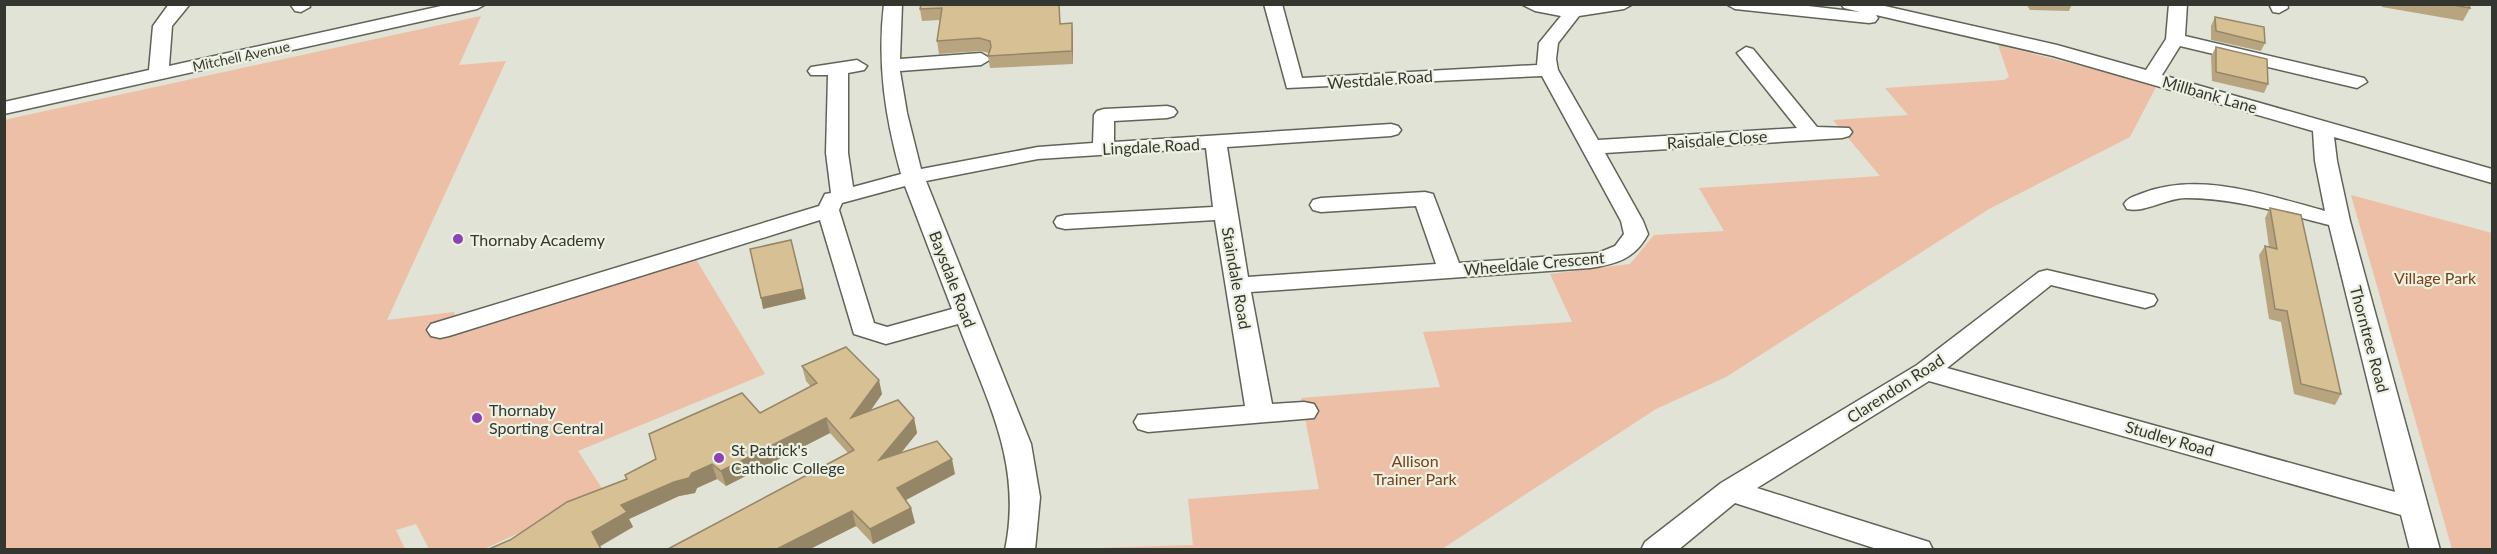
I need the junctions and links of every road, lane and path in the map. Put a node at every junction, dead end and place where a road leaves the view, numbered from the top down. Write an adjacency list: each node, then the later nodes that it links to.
1 (181, 4): 18 (street)
2 (477, 4): 18 (street, Mitchell Avenue)
3 (893, 4): 15 (street, Baysdale Road)
4 (1273, 4): 17 (street, Westdale Road)
5 (1530, 4): 10 (street)
6 (1624, 4): 10 (street)
7 (1735, 4): 11 (street, Millbank Lane)
8 (1850, 4): 11 (street, Millbank Lane)
9 (2178, 4): 12 (street)
10 (1573, 11): 17 (street)
11 (1925, 22): 19 (street, Millbank Lane)
12 (2175, 39): 19 (street); 20 (street)
13 (1746, 52): 26 (street)
14 (981, 59): 15 (street)
15 (890, 66): 31 (street, Baysdale Road)
16 (838, 69): 32 (street)
17 (1548, 70): 28 (street, Wheeldale Crescent)
18 (159, 74): 21 (street, Mitchell Avenue)
19 (2151, 77): 23 (street, Millbank Lane)
20 (2357, 82)
21 (4, 108)
22 (1167, 112): 29 (street)
23 (2322, 128): 30 (street, Millbank Lane); 36 (street, Thorntree Road)
24 (1391, 130): 27 (street, Lingdale Road)
25 (1842, 132): 26 (street, Raisdale Close)
26 (1811, 133): 28 (street, Raisdale Close)
27 (1216, 142): 29 (street, Lingdale Road); 35 (street, Staindale Road)
28 (1592, 147): 38 (street, Wheeldale Crescent)
29 (1103, 148): 31 (street, Lingdale Road)
30 (2493, 176)
31 (914, 177): 32 (street, Lingdale Road); 41 (street, Baysdale Road)
32 (835, 203): 41 (street); 42 (street, Lingdale Road)
33 (2135, 204): 36 (street)
34 (1321, 205): 38 (street)
35 (1225, 213): 37 (street); 39 (street, Staindale Road)
36 (2339, 221): 48 (street, Thorntree Road)
37 (1065, 222)
38 (1450, 270): 39 (street, Wheeldale Crescent)
39 (1239, 285): 45 (street, Staindale Road)
40 (2145, 300): 43 (street, Clarendon Road)
41 (967, 313): 49 (street, Baysdale Road)
42 (441, 330)
43 (1926, 371): 47 (street, Clarendon Road); 48 (street, Studley Road)
44 (1304, 411): 45 (street)
45 (1260, 414): 46 (street)
46 (1148, 422)
47 (1731, 491): 50 (street, Clarendon Road); 51 (street)
48 (2414, 508): 52 (street, Thorntree Road)
49 (1020, 549)
50 (1656, 549)
51 (1918, 549)
52 (2425, 549)

